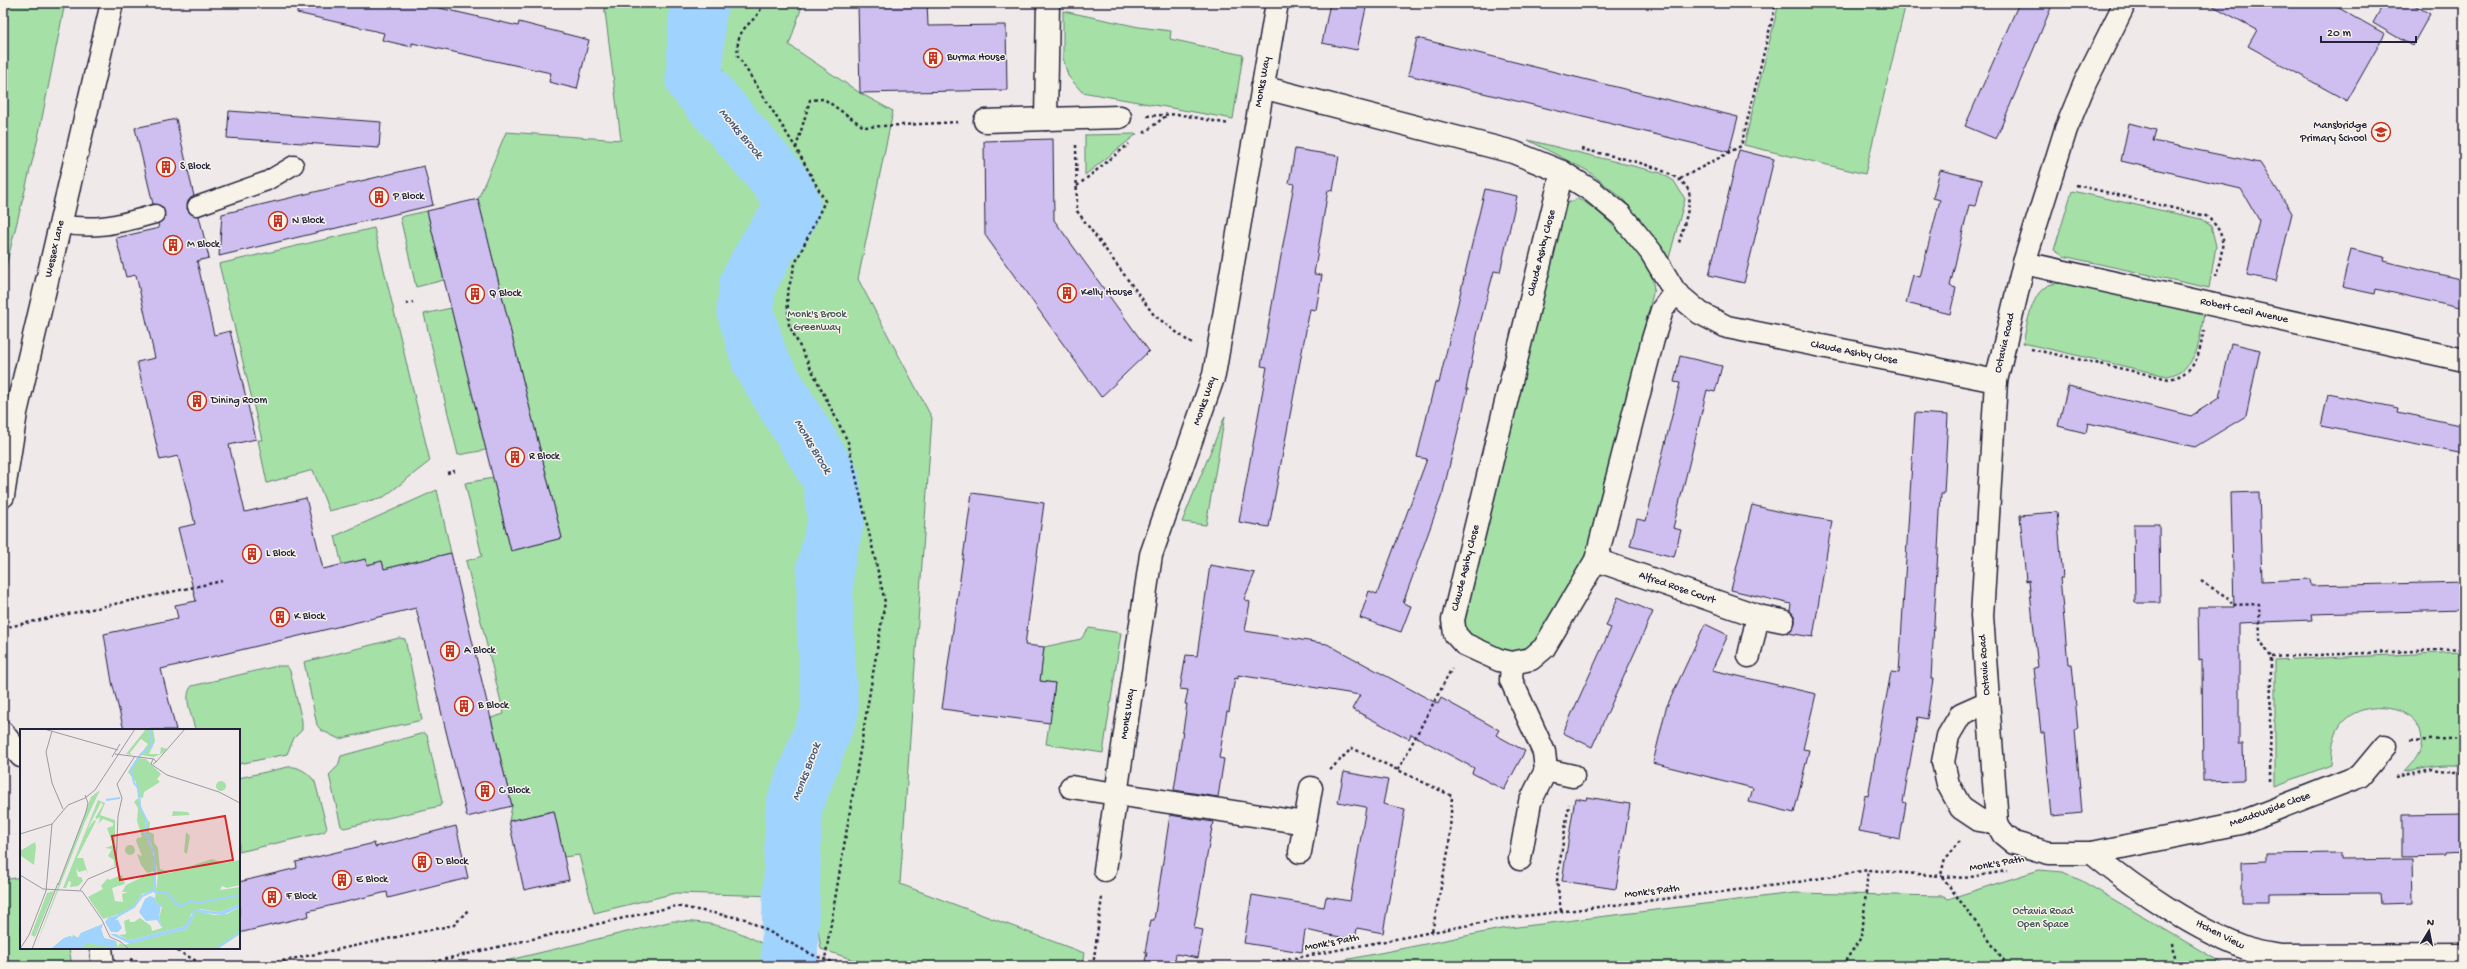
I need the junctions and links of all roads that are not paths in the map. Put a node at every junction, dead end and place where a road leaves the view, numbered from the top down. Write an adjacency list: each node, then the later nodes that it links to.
1 (112, 3): 13 (street, Wessex Lane)
2 (1048, 3): 7 (street)
3 (1278, 3): 5 (street, Monks Way)
4 (2125, 3): 14 (street, Octavia Road)
5 (1262, 87): 10 (street, Claude Ashby Close); 32 (street, Monks Way)
6 (1120, 117): 7 (street)
7 (1046, 119): 8 (street)
8 (985, 121)
9 (294, 165): 11 (lane)
10 (1562, 172): 15 (street, Claude Ashby Close); 23 (street, Claude Ashby Close)
11 (197, 206)
12 (155, 214): 13 (lane)
13 (61, 224): 18 (street, Wessex Lane)
14 (2024, 263): 16 (street, Robert Cecil Avenue); 17 (street, Octavia Road)
15 (1675, 292): 17 (street, Claude Ashby Close); 19 (street)
16 (2464, 360)
17 (1996, 382): 24 (street, Octavia Road)
18 (3, 496)
19 (1596, 560): 20 (street, Alfred Rose Court); 23 (street)
20 (1758, 616): 21 (street, Alfred Rose Court); 22 (street)
21 (1783, 621)
22 (1749, 656)
23 (1512, 663): 28 (street)
24 (1988, 702): 33 (street, Octavia Road); 33 (street, Octavia Road)
25 (3, 733): 27 (street)
26 (2385, 746): 36 (street, Meadowside Close)
27 (20, 755)
28 (1546, 770): 29 (street); 37 (street)
29 (1573, 776)
30 (1071, 787): 32 (street)
31 (1311, 788): 34 (street)
32 (1116, 793): 34 (street); 38 (street, Monks Way)
33 (1988, 822): 36 (street, Octavia Road)
34 (1305, 824): 35 (street)
35 (1300, 852)
36 (2092, 853): 40 (street, Itchen View)
37 (1520, 859)
38 (1105, 870)
39 (101, 949): 41 (street)
40 (2464, 955)
41 (103, 966)

